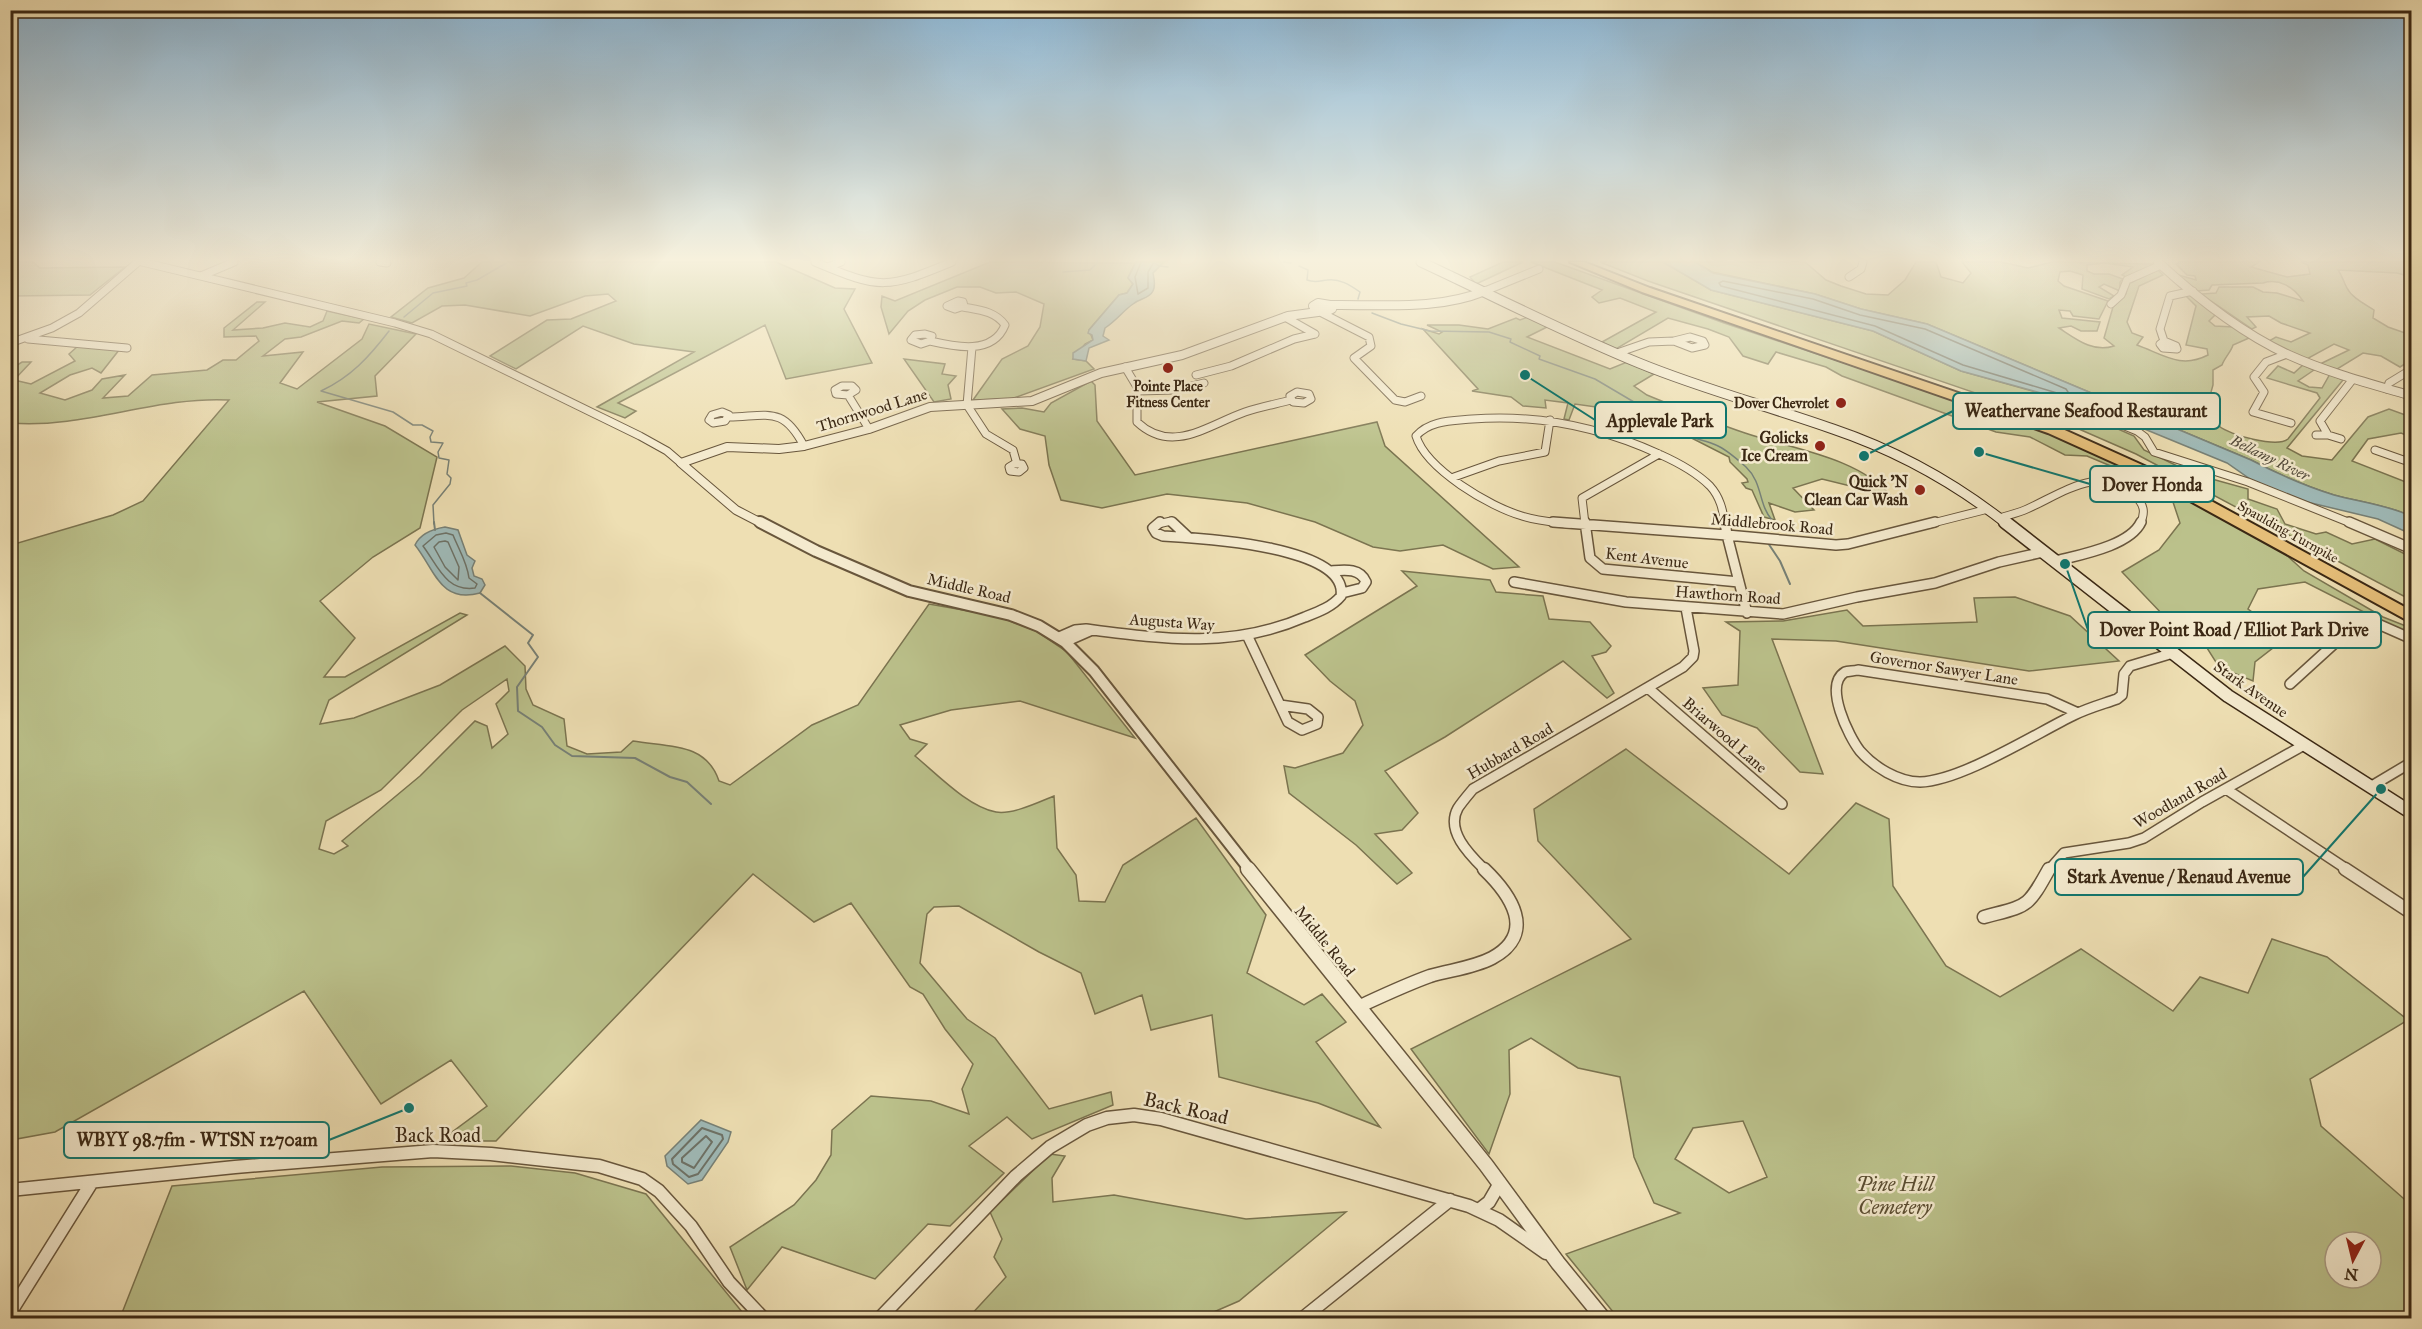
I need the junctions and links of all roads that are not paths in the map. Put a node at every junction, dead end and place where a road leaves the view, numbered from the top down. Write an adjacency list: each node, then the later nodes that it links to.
1 (59, 324): 12 (street)
2 (396, 324): 44 (street, Middle Road)
3 (1004, 324): 17 (street)
4 (1267, 324): 21 (street, Thornwood Lane)
5 (1297, 324): 25 (street)
6 (1344, 324): 27 (street)
7 (1555, 324): 19 (main road, Stark Avenue)
8 (1745, 324): 62 (highway, Spaulding Turnpike)
9 (1765, 324): 60 (highway, Spaulding Turnpike)
10 (2162, 324): 15 (street)
11 (2238, 324): 20 (street)
12 (23, 339): 16 (street); 18 (street)
13 (930, 341): 17 (street)
14 (1673, 341): 19 (street)
15 (2164, 341)
16 (10, 343)
17 (972, 347): 31 (street)
18 (126, 348)
19 (1617, 353): 47 (main road, Stark Avenue)
20 (2287, 354): 23 (street); 34 (street)
21 (1125, 367): 25 (street); 31 (street, Thornwood Lane)
22 (2412, 369): 24 (street)
23 (2353, 379): 24 (street); 37 (street)
24 (2387, 389): 28 (street)
25 (1138, 391): 29 (street)
26 (848, 395): 35 (street)
27 (1421, 396)
28 (2412, 396)
29 (1291, 400)
30 (2069, 403): 52 (street)
31 (967, 405): 35 (street, Thornwood Lane); 45 (street)
32 (729, 417): 39 (street)
33 (1550, 420): 41 (street); 46 (street); 46 (street, Middlebrook Road)
34 (2291, 423)
35 (869, 429): 39 (street, Thornwood Lane)
36 (2316, 435): 37 (street)
37 (2328, 435): 38 (street)
38 (2341, 439)
39 (804, 446): 44 (street, Thornwood Lane)
40 (2375, 450): 43 (street)
41 (1659, 454): 49 (street, Kent Avenue); 50 (street)
42 (2412, 454): 43 (street)
43 (2408, 462)
44 (681, 463): 65 (street, Middle Road)
45 (1017, 464)
46 (1454, 477): 49 (street, Middlebrook Road)
47 (1988, 509): 48 (main road, Stark Avenue); 50 (street, Middlebrook Road)
48 (2000, 518): 53 (main road, Stark Avenue); 54 (street)
49 (1585, 524): 50 (street, Middlebrook Road); 57 (street, Kent Avenue)
50 (1727, 535): 57 (street)
51 (1188, 537): 55 (street, Augusta Way)
52 (2412, 549)
53 (2043, 552): 54 (main road, Stark Avenue); 61 (street, Hawthorn Road)
54 (2056, 561): 66 (main road, Stark Avenue)
55 (1330, 572): 58 (street); 58 (street, Augusta Way)
56 (1514, 582): 59 (street, Hawthorn Road)
57 (1740, 582): 61 (street)
58 (1342, 593): 63 (street, Augusta Way)
59 (1686, 608): 61 (street, Hawthorn Road); 68 (street, Hubbard Road)
60 (2412, 608)
61 (1747, 614)
62 (2412, 618)
63 (1248, 638): 65 (street, Augusta Way); 69 (street)
64 (2412, 639): 67 (street)
65 (1062, 640): 79 (street, Middle Road)
66 (2173, 653): 70 (street, Governor Sawyer Lane); 71 (main road, Stark Avenue)
67 (2290, 684)
68 (1648, 688): 75 (street, Briarwood Lane); 79 (street, Hubbard Road)
69 (1280, 705)
70 (2078, 713): 70 (street, Governor Sawyer Lane)
71 (2304, 745): 73 (main road, Stark Avenue); 74 (street, Woodland Road)
72 (2412, 762): 73 (street)
73 (2370, 787): 76 (main road, Stark Avenue)
74 (2226, 789): 77 (street); 78 (street, Woodland Road)
75 (1782, 804)
76 (2412, 813)
77 (2412, 913)
78 (1984, 917)
79 (1358, 1007): 81 (street, Middle Road)
80 (92, 1182): 82 (street, Back Road); 86 (street); 87 (street, Back Road)
81 (1500, 1183): 84 (street); 85 (street, Middle Road)
82 (10, 1190)
83 (1450, 1200): 84 (street, Back Road); 88 (street, Back Road); 89 (street)
84 (1480, 1209): 85 (street, Back Road)
85 (1558, 1263): 90 (street, Middle Road)
86 (10, 1313)
87 (763, 1318)
88 (880, 1318)
89 (1303, 1318)
90 (1603, 1318)

